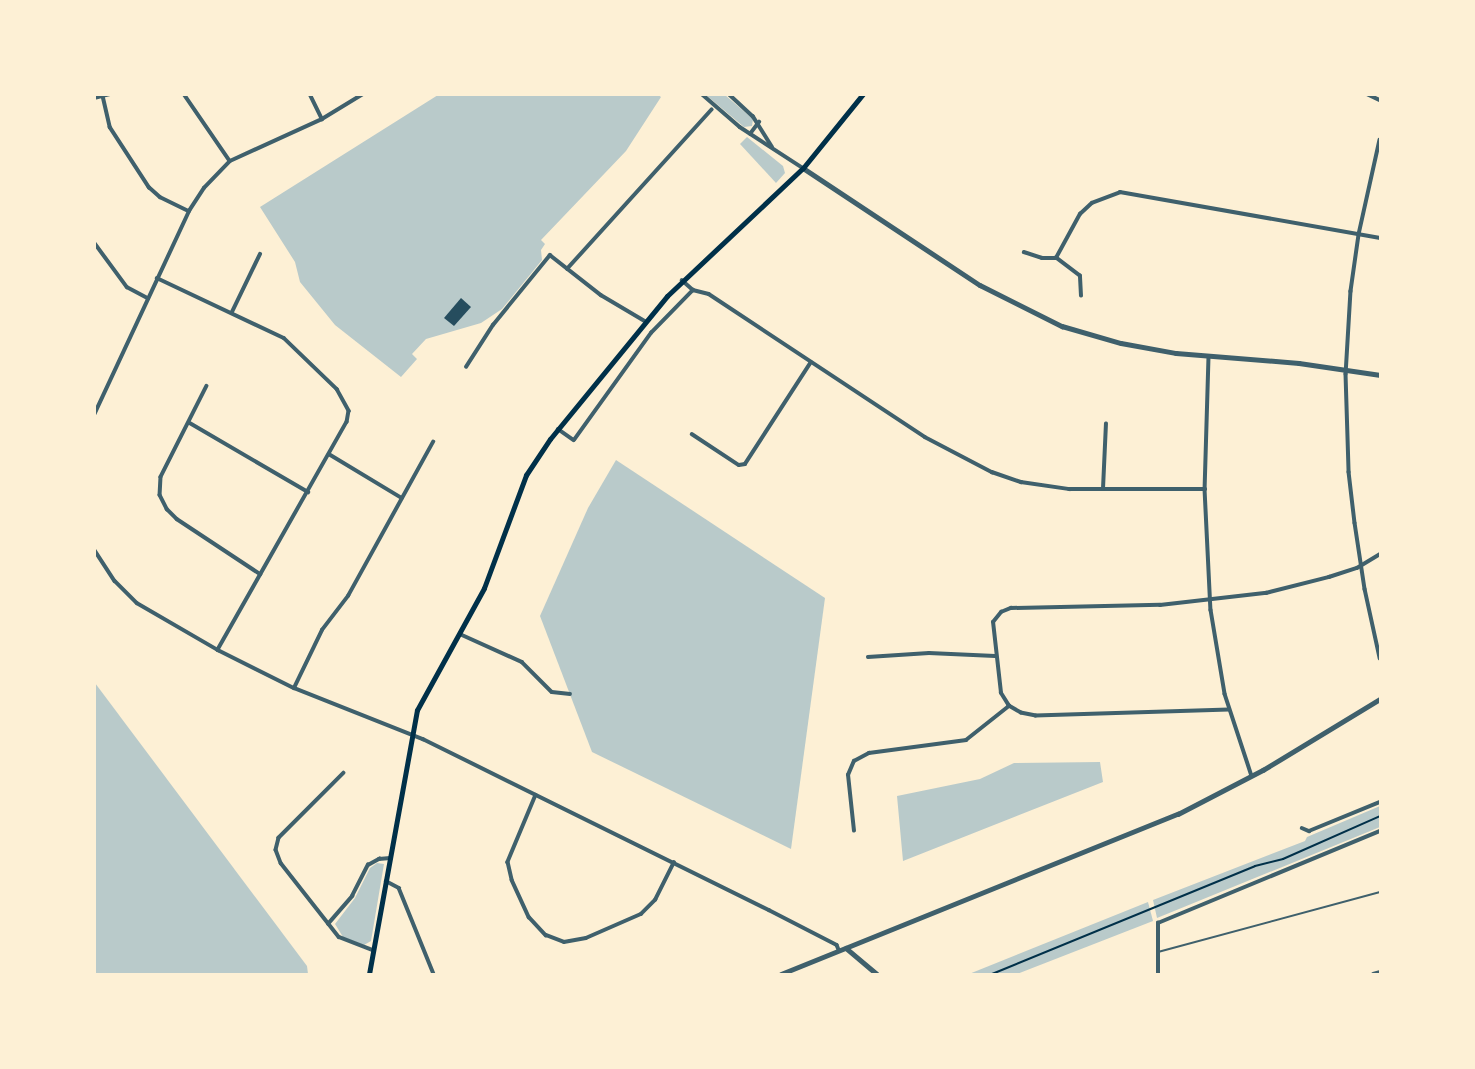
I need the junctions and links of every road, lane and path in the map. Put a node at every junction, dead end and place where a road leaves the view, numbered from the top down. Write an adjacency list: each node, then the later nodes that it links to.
1 (110, 94): 9 (street)
2 (184, 94): 18 (street)
3 (310, 94): 13 (street)
4 (363, 94): 13 (street)
5 (702, 94): 15 (street)
6 (729, 94): 14 (street)
7 (863, 94): 19 (main road)
8 (1367, 94): 11 (street)
9 (103, 96): 10 (street); 20 (street)
10 (94, 98)
11 (1381, 100)
12 (711, 110): 27 (street)
13 (322, 119): 18 (street)
14 (759, 122): 15 (street); 17 (street)
15 (750, 134): 17 (street)
16 (1381, 140): 21 (street)
17 (772, 146): 19 (street)
18 (230, 161): 20 (street)
19 (803, 168): 29 (main road); 35 (street)
20 (189, 211): 28 (street)
21 (1359, 235): 22 (street); 26 (street); 38 (street)
22 (1381, 238)
23 (94, 243): 32 (street)
24 (1024, 252): 26 (street)
25 (260, 254): 33 (street)
26 (1056, 258): 31 (street)
27 (568, 268): 34 (street); 37 (street)
28 (158, 278): 32 (street); 33 (street)
29 (682, 280): 30 (street); 34 (main road)
30 (693, 289): 36 (street); 44 (street)
31 (1081, 296)
32 (149, 298): 41 (street)
33 (232, 312): 47 (street)
34 (645, 322): 44 (main road)
35 (1209, 357): 38 (street); 49 (street)
36 (811, 362): 45 (street); 48 (street)
37 (466, 367)
38 (1346, 369): 39 (street); 54 (street)
39 (1381, 375)
40 (208, 386): 42 (street)
41 (94, 415)
42 (190, 423): 50 (street); 55 (street)
43 (1106, 424): 48 (street)
44 (558, 429): 57 (main road)
45 (692, 434)
46 (433, 442): 51 (street)
47 (329, 454): 50 (street); 51 (street)
48 (1103, 489): 49 (street)
49 (1205, 489): 56 (street)
50 (308, 492): 55 (street)
51 (403, 498): 62 (street)
52 (94, 549): 58 (street)
53 (1381, 554): 54 (street)
54 (1361, 566): 56 (street); 61 (street)
55 (261, 575): 58 (street)
56 (1211, 600): 59 (street); 66 (street)
57 (460, 634): 63 (street); 67 (main road)
58 (218, 650): 62 (street)
59 (995, 656): 60 (street); 65 (street)
60 (868, 657)
61 (1381, 657)
62 (294, 688): 67 (street)
63 (570, 694)
64 (1380, 701): 69 (street)
65 (1009, 706): 66 (street); 74 (street)
66 (1229, 710): 69 (street)
67 (412, 735): 70 (street); 76 (main road)
68 (344, 773): 80 (street)
69 (1252, 776): 81 (street)
70 (536, 795): 77 (street); 77 (street)
71 (1381, 802): 73 (street)
72 (1381, 816): 89 (path)
73 (1302, 828)
74 (854, 831)
75 (1381, 831): 83 (street)
76 (390, 858): 78 (main road); 80 (street)
77 (674, 862): 81 (street)
78 (386, 881): 82 (main road); 86 (street)
79 (1381, 892): 83 (lane)
80 (328, 924): 82 (street)
81 (842, 949): 87 (street); 88 (street)
82 (373, 950): 85 (main road)
83 (1157, 953): 90 (street)
84 (1381, 972): 91 (street)
85 (369, 975)
86 (434, 975)
87 (780, 975)
88 (877, 975)
89 (992, 975)
90 (1158, 975)
91 (1373, 975)

